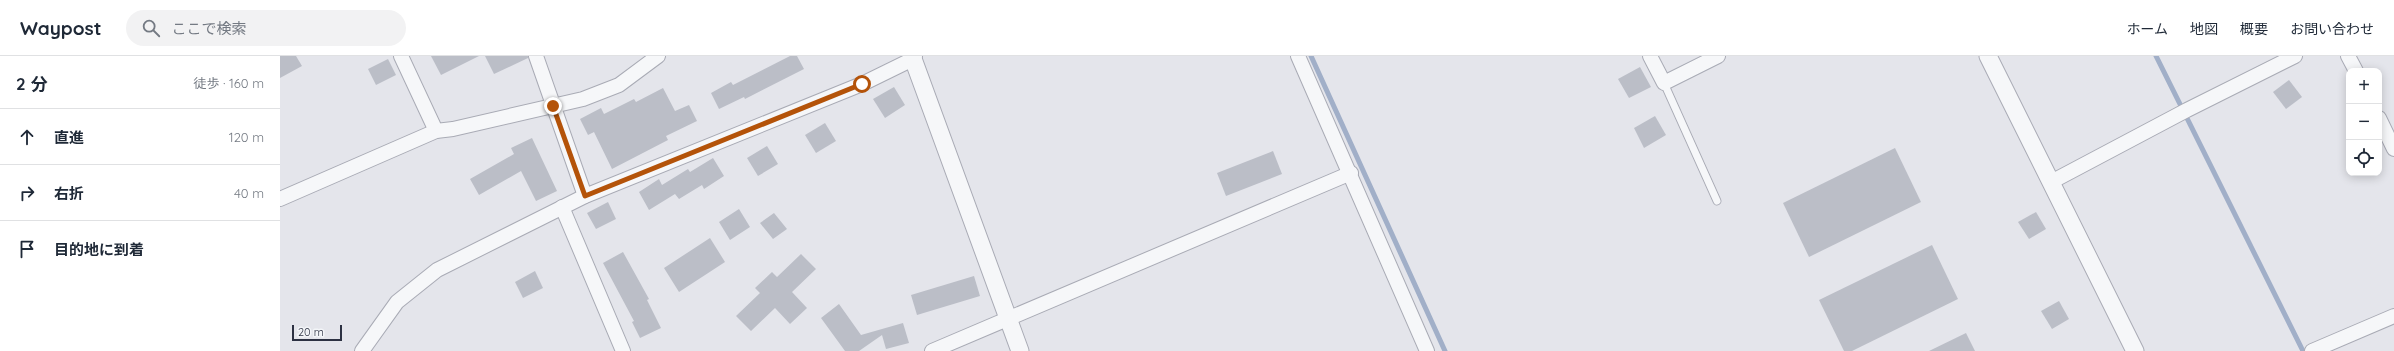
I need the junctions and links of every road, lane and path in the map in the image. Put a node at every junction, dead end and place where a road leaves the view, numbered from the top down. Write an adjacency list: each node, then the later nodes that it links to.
1 (401, 56): 15 (street)
2 (536, 56): 13 (street)
3 (658, 56): 13 (street)
4 (1298, 56): 17 (street)
5 (1650, 56): 12 (street)
6 (1718, 56): 12 (street)
7 (1988, 56): 18 (street)
8 (2295, 56): 18 (street)
9 (2348, 56): 11 (street)
10 (914, 57): 19 (street); 24 (street)
11 (2354, 68)
12 (1664, 83): 21 (lane)
13 (553, 106): 15 (street); 19 (street)
14 (2382, 124): 16 (street)
15 (436, 131): 20 (street)
16 (2394, 149)
17 (1351, 173): 24 (street); 29 (street)
18 (2051, 182): 30 (street)
19 (585, 196): 22 (street)
20 (280, 199)
21 (1717, 201)
22 (562, 207): 25 (street); 26 (street)
23 (2394, 316): 31 (street)
24 (1009, 319): 27 (street); 28 (street)
25 (362, 351)
26 (623, 351)
27 (932, 351)
28 (1020, 351)
29 (1427, 351)
30 (2136, 351)
31 (2312, 351)

